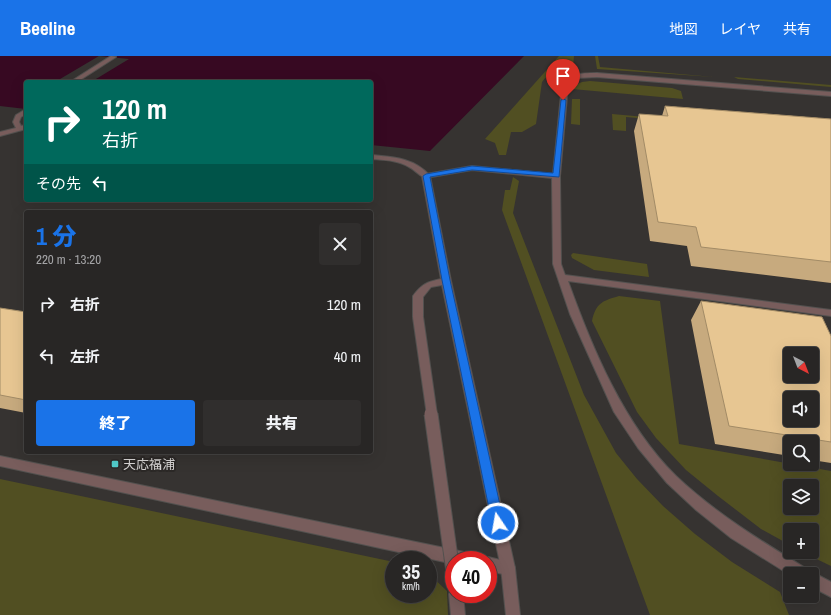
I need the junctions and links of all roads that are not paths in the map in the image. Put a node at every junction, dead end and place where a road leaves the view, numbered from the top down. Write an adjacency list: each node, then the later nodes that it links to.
1 (113, 57): 2 (street)
2 (76, 80)
3 (831, 94): 10 (street)
4 (24, 112): 6 (street)
5 (24, 127): 6 (street)
6 (18, 128): 7 (street)
7 (0, 134)
8 (373, 157): 9 (street)
9 (426, 176): 10 (street); 12 (street)
10 (556, 176): 11 (street)
11 (561, 277): 13 (street); 18 (street)
12 (446, 280): 15 (street, bridge); 19 (street)
13 (831, 312)
14 (0, 461): 16 (street)
15 (450, 551)
16 (445, 555)
17 (497, 566): 19 (street)
18 (791, 567)
19 (508, 568): 24 (street)
20 (819, 583): 21 (street)
21 (831, 590)
22 (457, 603): 23 (street)
23 (458, 615)
24 (513, 615)

